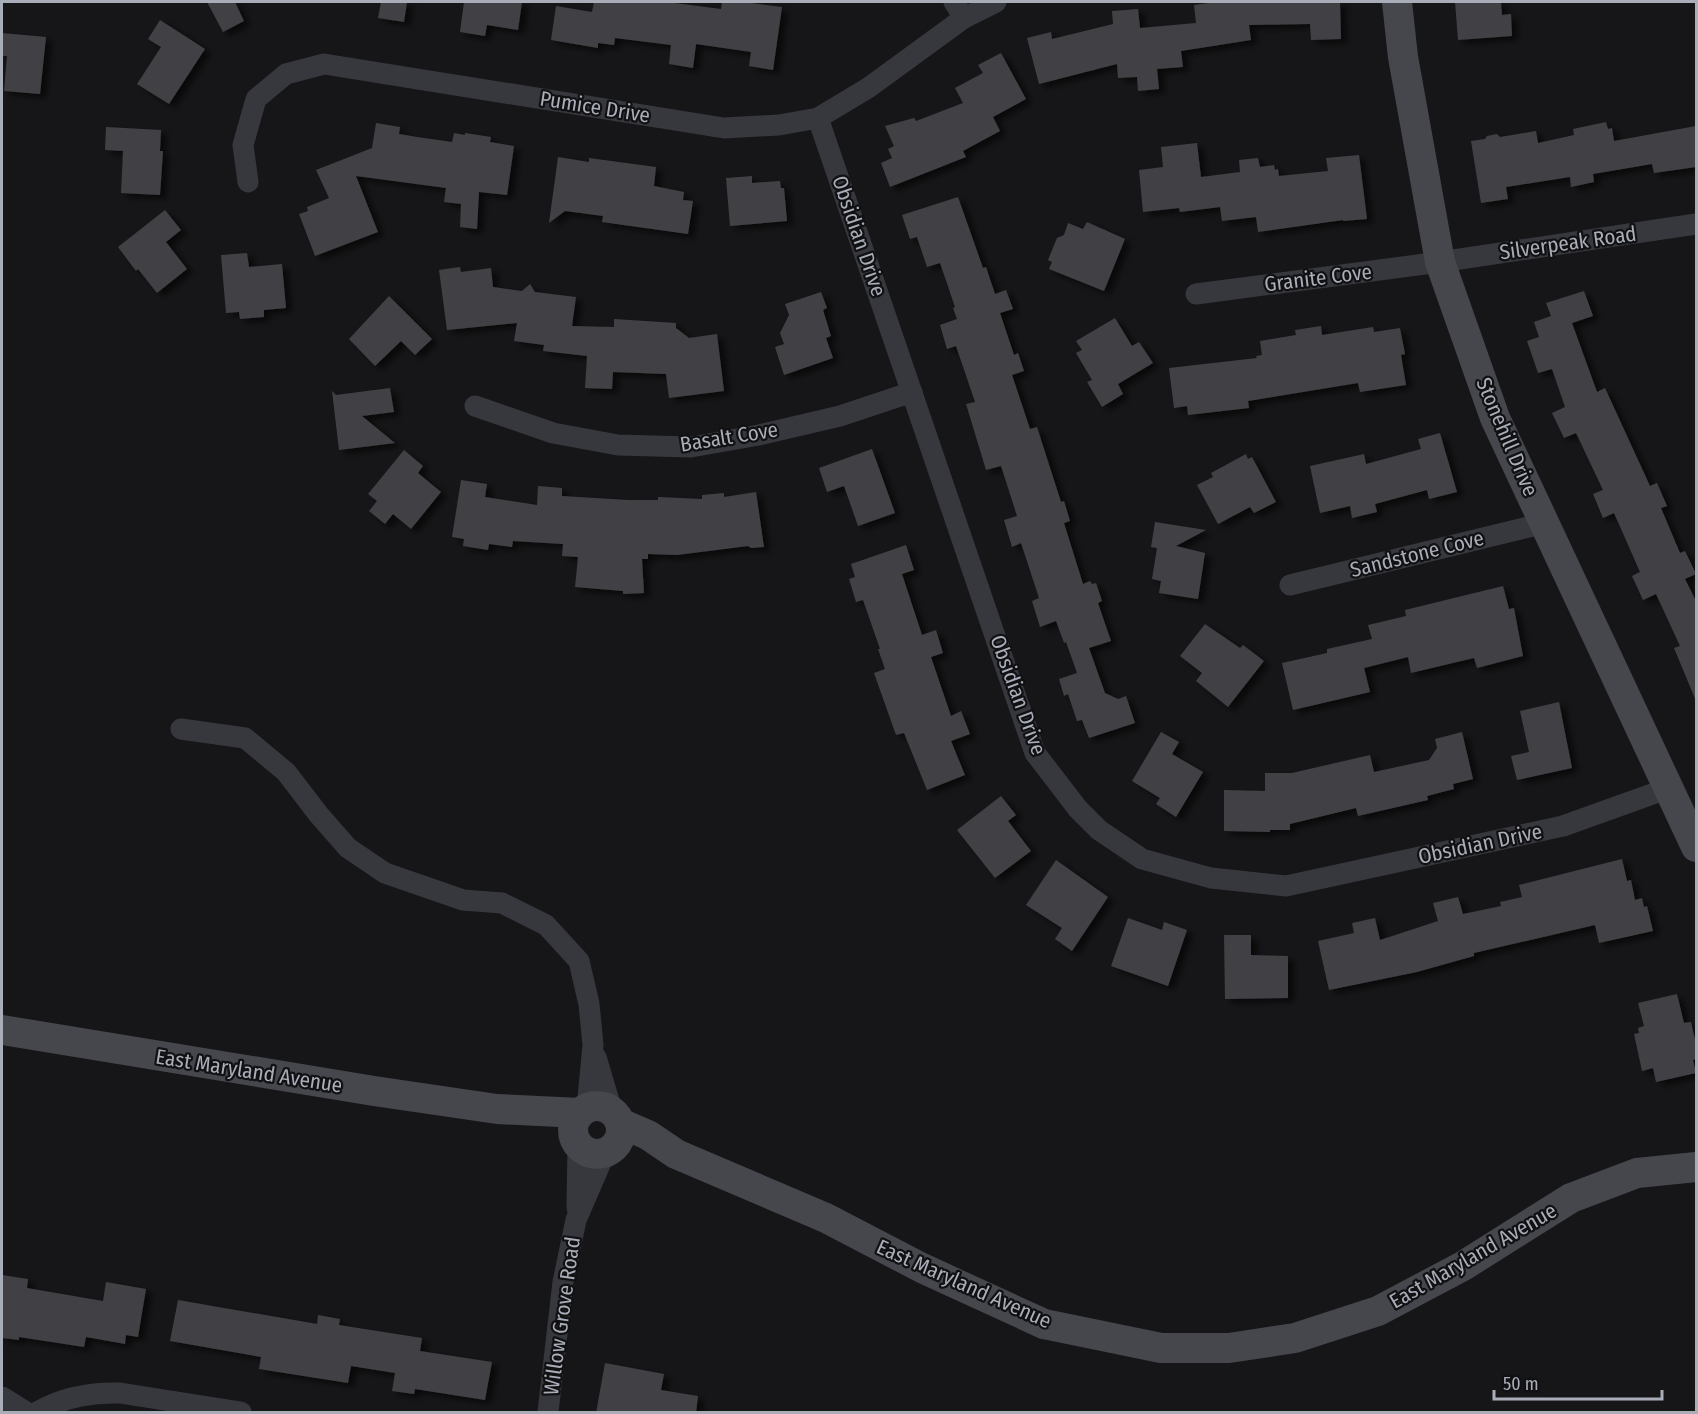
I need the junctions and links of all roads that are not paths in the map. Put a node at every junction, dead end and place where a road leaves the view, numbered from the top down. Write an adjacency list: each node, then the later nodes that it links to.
1 (996, 2): 3 (street, Pumice Drive)
2 (1397, 2): 7 (street, Stonehill Drive)
3 (959, 10): 4 (street, Pumice Drive)
4 (818, 118): 5 (street, Pumice Drive); 9 (street, Obsidian Drive)
5 (248, 182)
6 (1696, 224): 7 (street, Silverpeak Road)
7 (1440, 262): 8 (street, Granite Cove); 11 (street, Stonehill Drive)
8 (1196, 294)
9 (912, 392): 10 (street, Basalt Cove); 14 (street, Obsidian Drive)
10 (475, 406)
11 (1545, 523): 12 (street, Sandstone Cove); 14 (street, Stonehill Drive)
12 (1290, 585)
13 (182, 729): 17 (street)
14 (1669, 788): 15 (street, Stonehill Drive)
15 (1696, 847)
16 (2, 1030): 17 (street, East Maryland Avenue)
17 (596, 1130): 18 (street, East Maryland Avenue); 23 (street, Willow Grove Road)
18 (1696, 1167)
19 (2, 1397): 20 (street)
20 (26, 1413)
21 (37, 1413): 22 (street)
22 (242, 1413)
23 (548, 1413)

